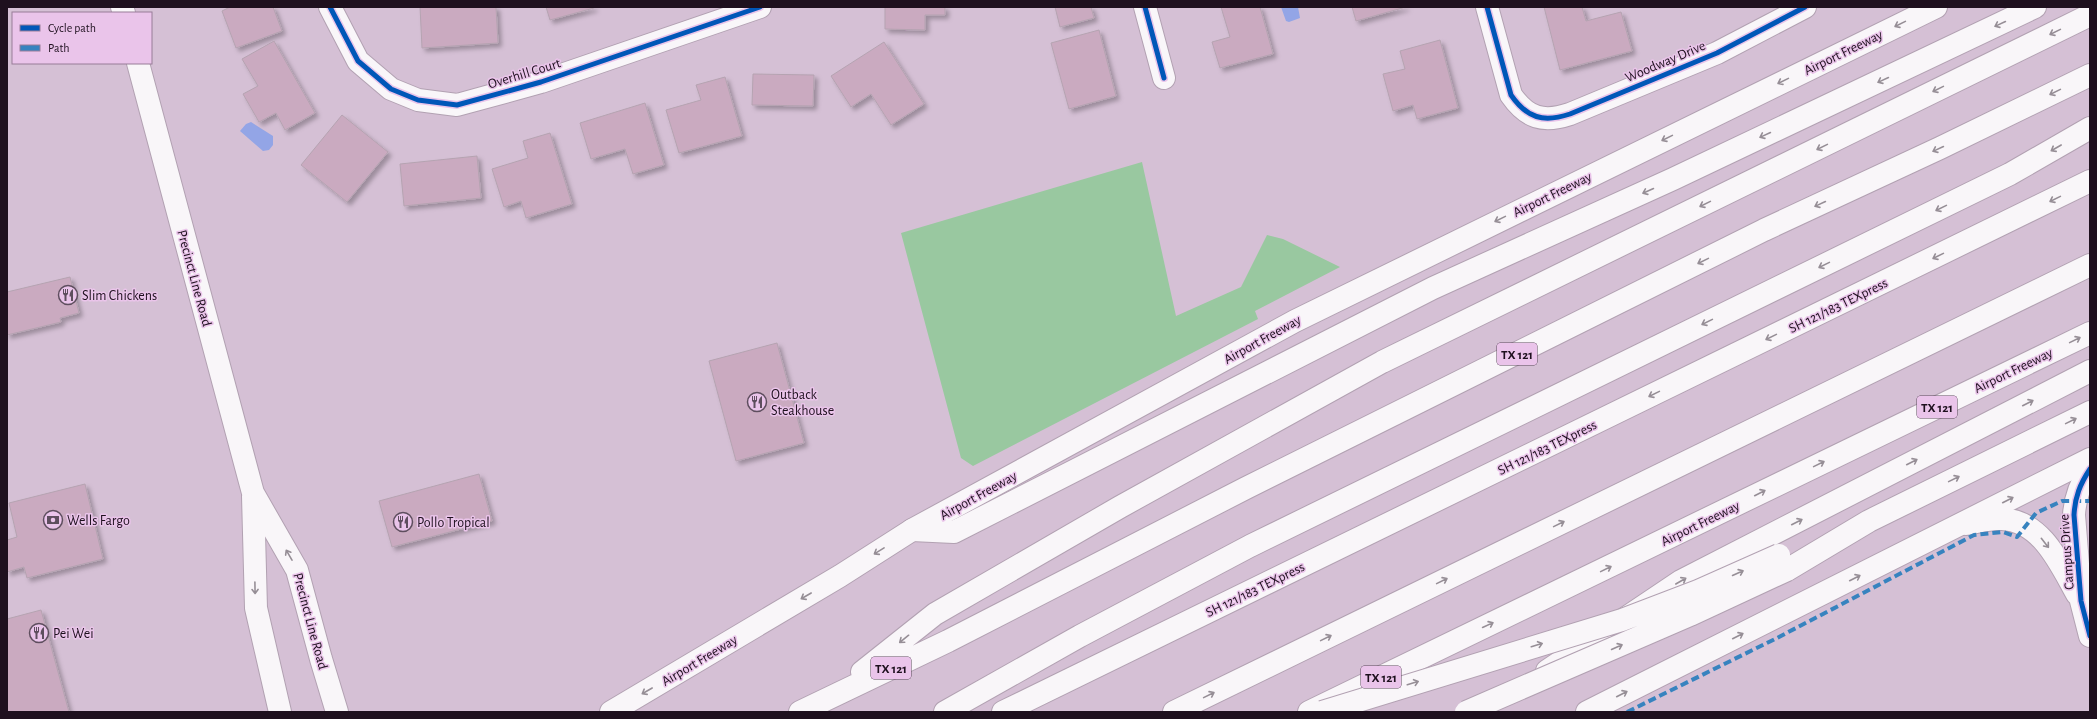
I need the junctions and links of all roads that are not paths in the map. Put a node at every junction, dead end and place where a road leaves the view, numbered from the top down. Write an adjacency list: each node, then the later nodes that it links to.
1 (330, 7): 2 (main road, Overhill Court)
2 (760, 7)
3 (1145, 7): 11 (main road)
4 (1487, 7): 5 (main road, Woodway Drive)
5 (1804, 7)
6 (1936, 7): 22 (main road, Airport Freeway, one-way to 22)
7 (2035, 7): 22 (main road, one-way to 22)
8 (2090, 15): 26 (main road, one-way to 26)
9 (138, 64): 20 (main road, Precinct Line Road)
10 (2090, 75): 26 (main road, TX 121, one-way to 26)
11 (1164, 78)
12 (2090, 128): 31 (main road, one-way to 31)
13 (2090, 182): 32 (main road, SH 121/183 TEXpress, one-way to 32)
14 (2090, 265): 33 (main road, one-way to 14)
15 (2090, 333): 34 (main road, Airport Freeway / TX 121, one-way to 15)
16 (2090, 371): 37 (main road, one-way to 16)
17 (2090, 412): 23 (main road, one-way to 17)
18 (2090, 459): 21 (main road, one-way to 18)
19 (2090, 469): 24 (main road, Campus Drive)
20 (253, 493): 27 (main road, Precinct Line Road, one-way to 27); 28 (main road, Precinct Line Road, one-way to 20)
21 (1959, 525): 24 (main road, Campus Drive, one-way to 24); 38 (main road, one-way to 21)
22 (912, 530): 29 (main road, Airport Freeway, one-way to 29)
23 (1783, 563): 35 (main road, one-way to 23, bridge); 36 (main road, one-way to 23, bridge)
24 (2081, 601): 25 (main road, Campus Drive)
25 (2090, 636)
26 (834, 694): 30 (main road, TX 121)
27 (280, 712)
28 (337, 712)
29 (611, 712)
30 (800, 712)
31 (945, 712)
32 (1003, 712)
33 (1174, 712)
34 (1309, 712)
35 (1322, 712)
36 (1466, 712)
37 (1486, 712)
38 (1587, 712)

